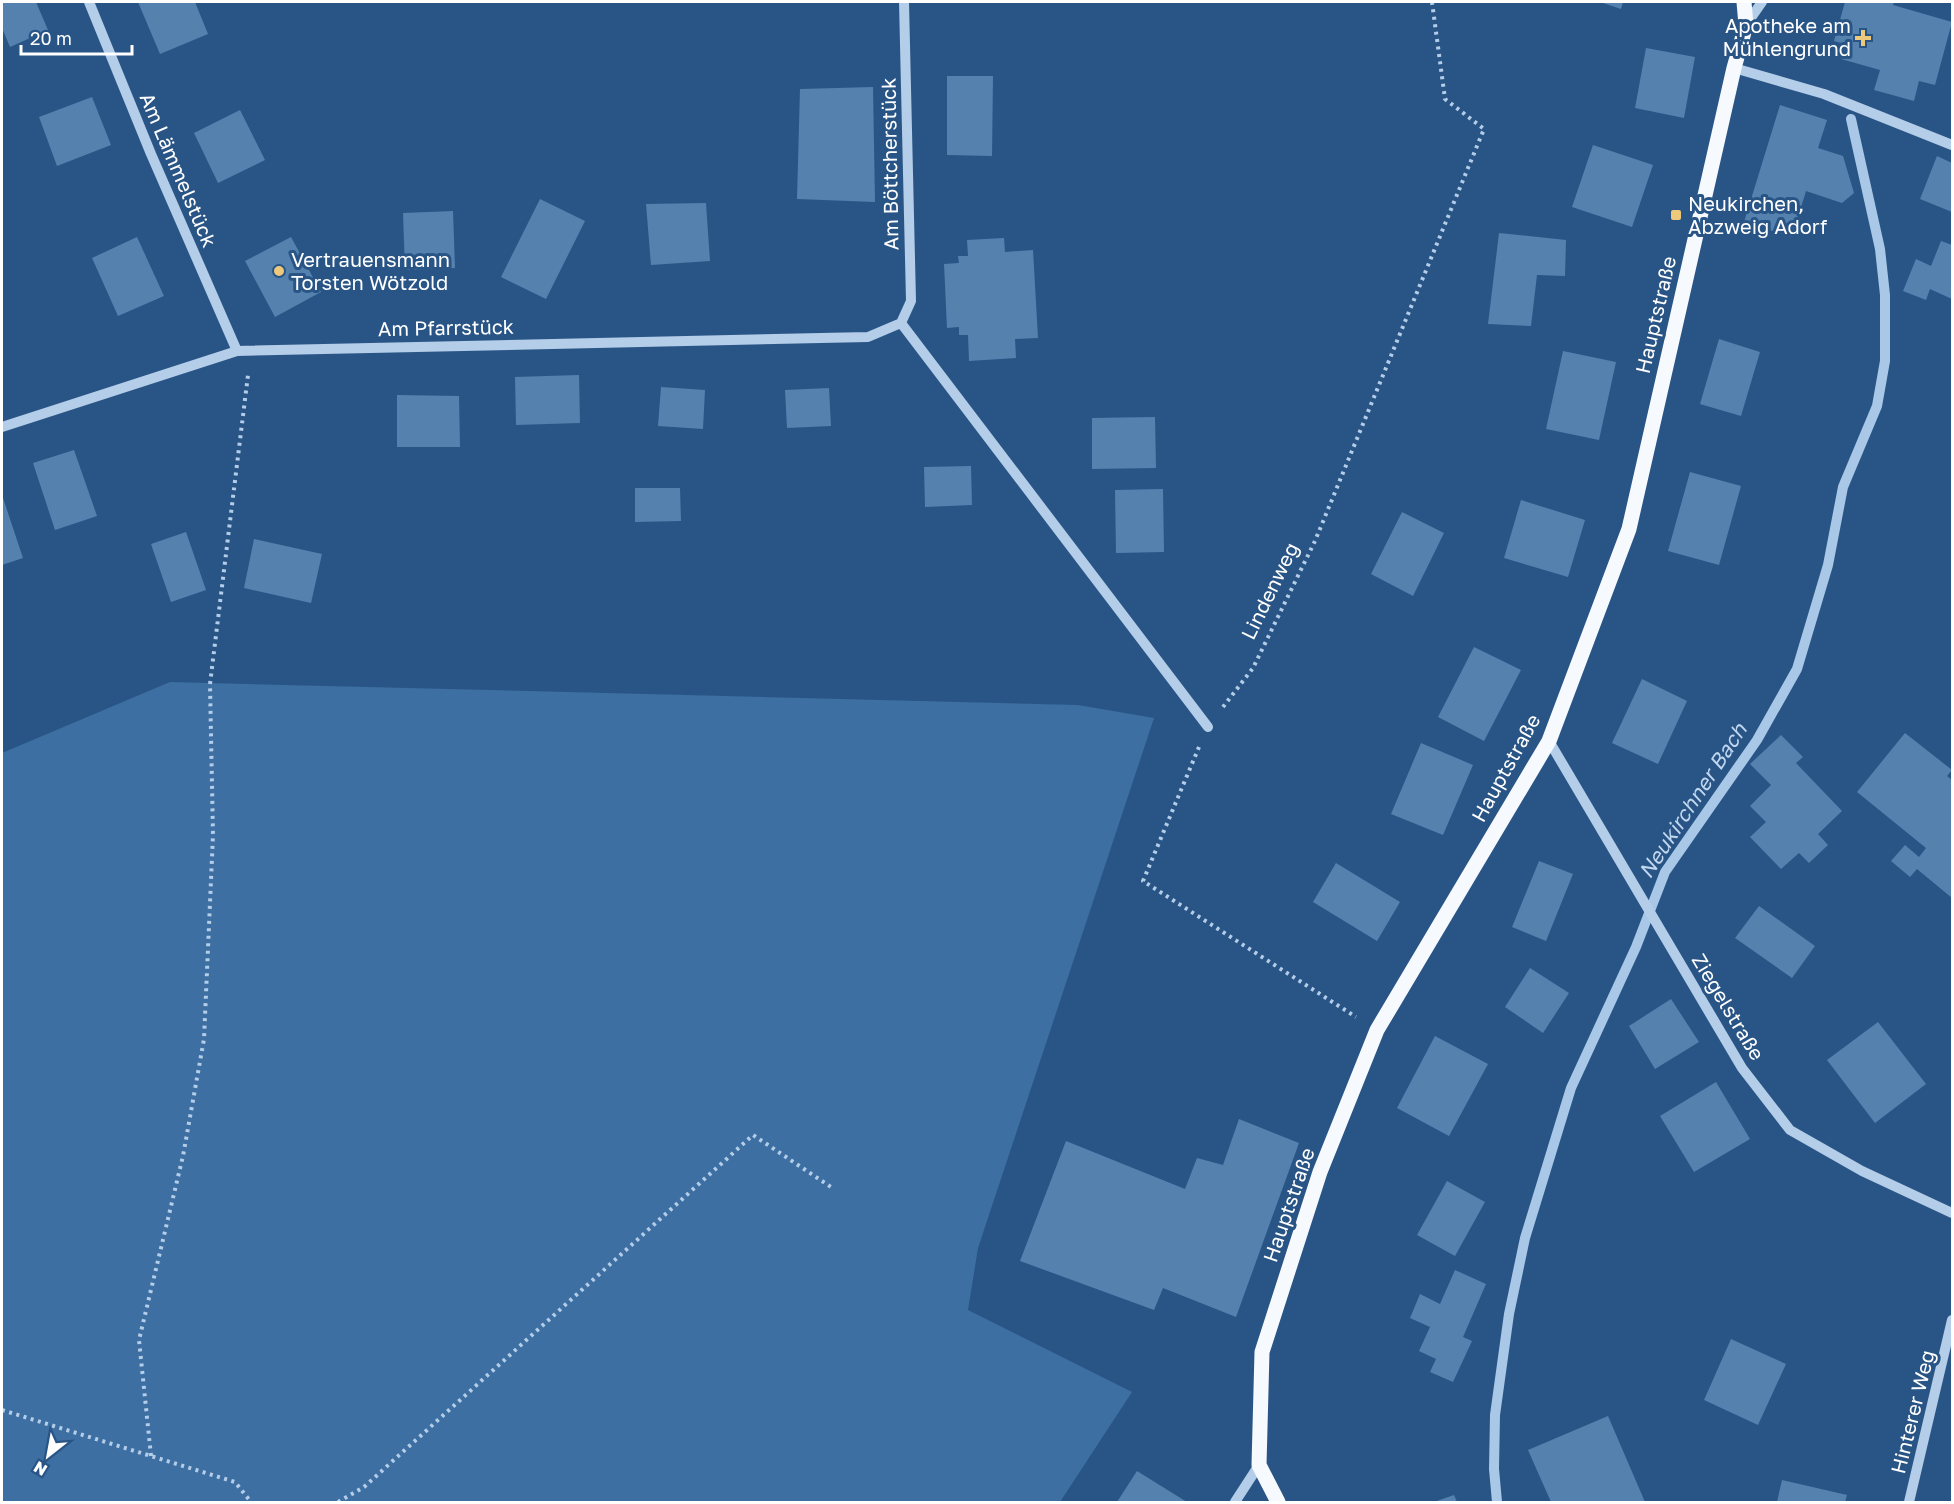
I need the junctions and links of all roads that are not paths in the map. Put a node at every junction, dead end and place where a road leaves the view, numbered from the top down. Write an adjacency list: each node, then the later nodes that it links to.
1 (89, 2): 9 (street, Am Lämmelstück)
2 (904, 2): 8 (street, Am Böttcherstück)
3 (1744, 2): 5 (main road)
4 (1762, 2): 5 (street)
5 (1746, 25): 6 (main road, Hauptstraße)
6 (1734, 68): 7 (street); 12 (main road, Hauptstraße)
7 (1953, 145)
8 (901, 323): 9 (street, Am Pfarrstück); 11 (street)
9 (237, 351): 10 (street, Am Pfarrstück)
10 (2, 427)
11 (1208, 727)
12 (1549, 741): 13 (street, Ziegelstraße); 15 (main road, Hauptstraße)
13 (1953, 1213)
14 (1952, 1326): 18 (street, Hinterer Weg)
15 (1259, 1465): 16 (street); 17 (main road, Hauptstraße)
16 (1235, 1503)
17 (1278, 1503)
18 (1909, 1503)

